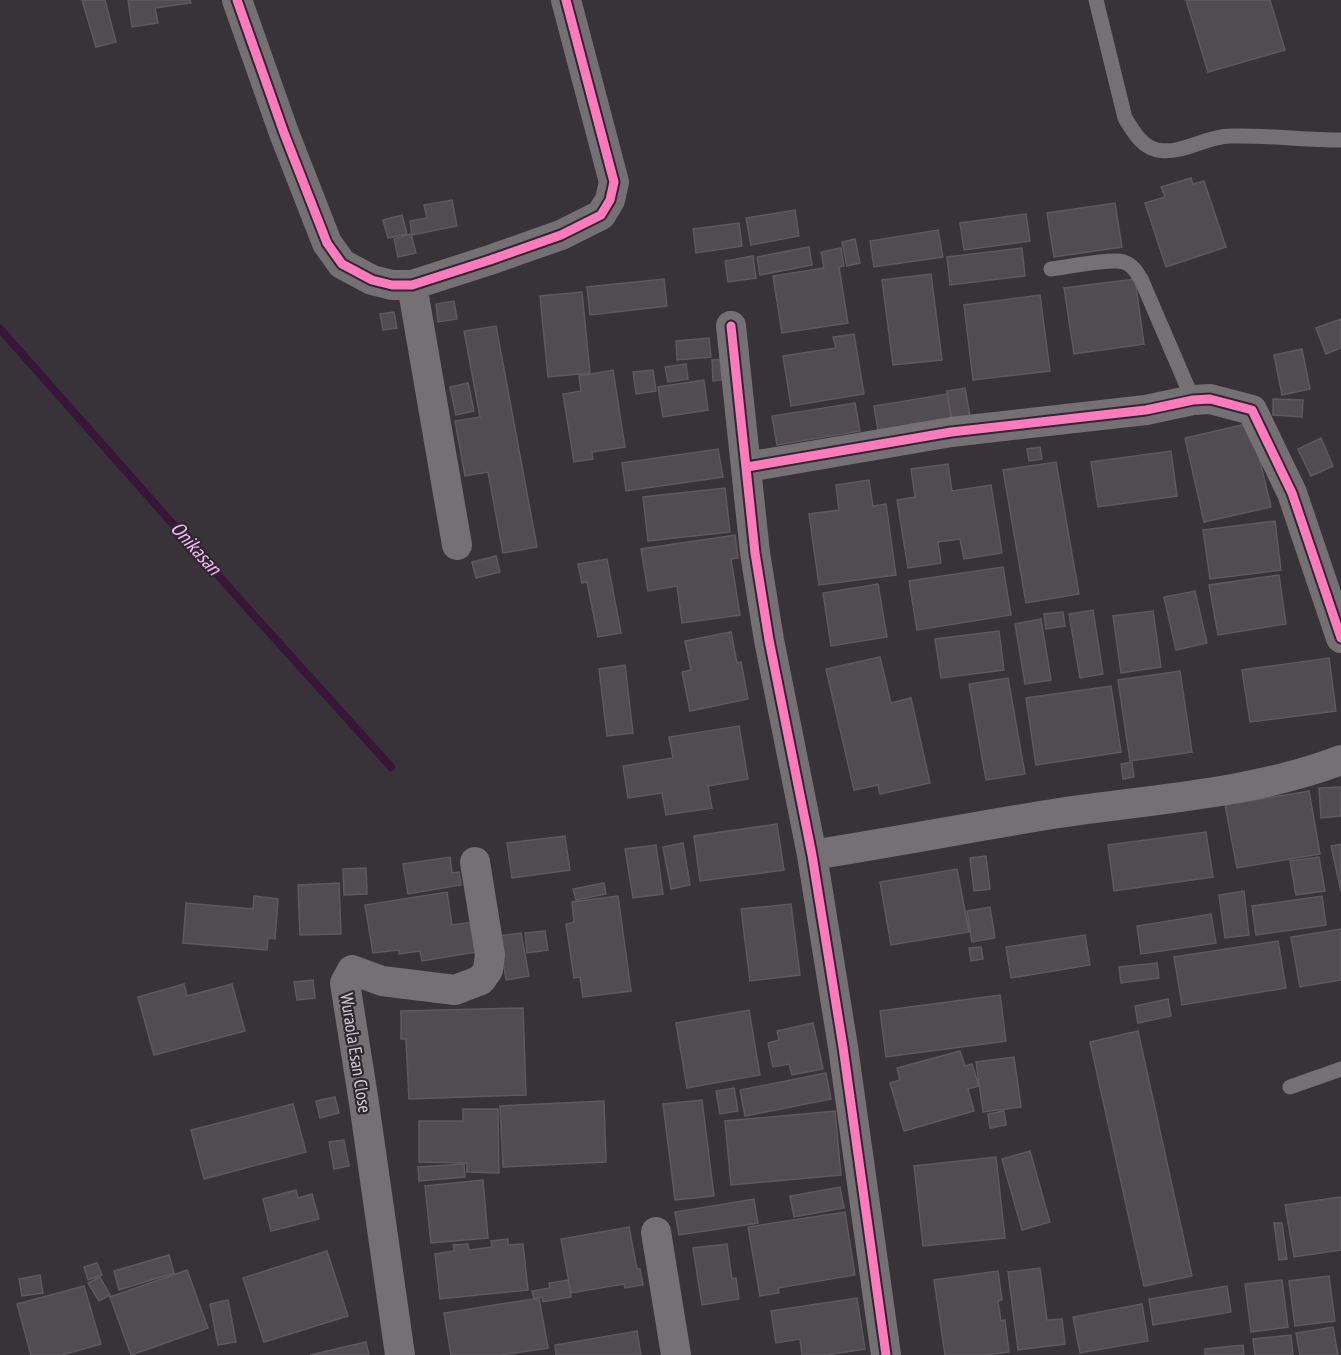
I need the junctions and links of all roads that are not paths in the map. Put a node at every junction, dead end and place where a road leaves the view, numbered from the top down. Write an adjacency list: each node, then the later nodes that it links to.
1 (237, 0): 6 (street)
2 (566, 0): 6 (street)
3 (1096, 0): 4 (lane)
4 (1341, 140)
5 (1051, 269): 8 (lane)
6 (412, 285): 10 (street)
7 (731, 326): 9 (street)
8 (1193, 400): 9 (street); 11 (street)
9 (747, 467): 13 (street)
10 (457, 545)
11 (1341, 638)
12 (1341, 760): 13 (street)
13 (812, 855): 20 (street)
14 (475, 862): 18 (street, Wuraola Esan Close)
15 (1341, 1069): 16 (lane)
16 (1290, 1087)
17 (656, 1232): 19 (street)
18 (400, 1355)
19 (675, 1355)
20 (886, 1355)

